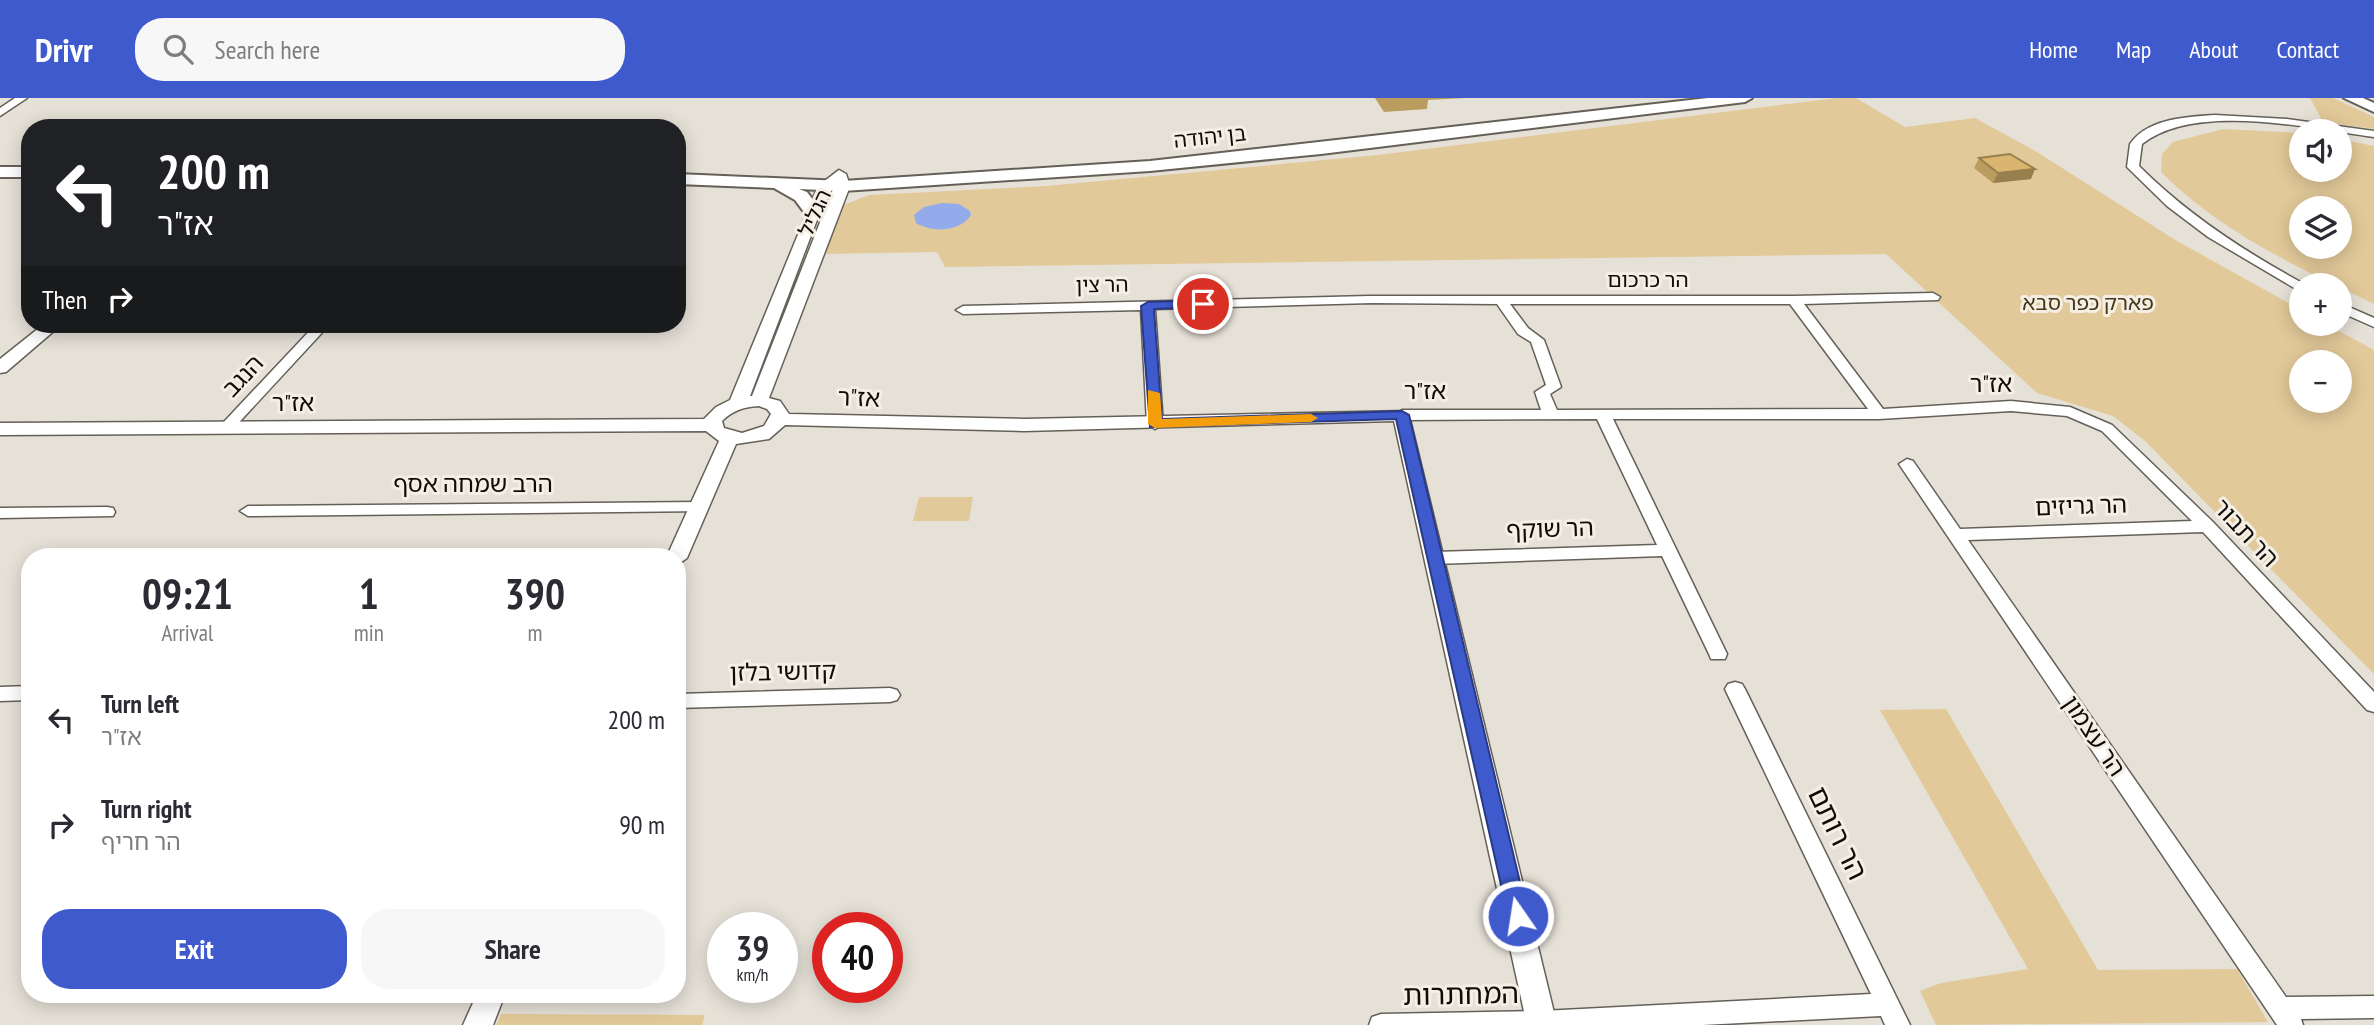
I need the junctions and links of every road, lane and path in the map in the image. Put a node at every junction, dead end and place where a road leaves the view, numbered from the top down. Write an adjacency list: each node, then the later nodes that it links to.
1 (22, 98): 6 (street)
2 (1664, 98): 14 (main road, בן יהודה)
3 (1745, 98): 16 (main road, בן יהודה)
4 (2351, 98): 5 (main road)
5 (2374, 108)
6 (0, 113)
7 (2374, 136): 20 (street)
8 (0, 159): 9 (main road)
9 (21, 159)
10 (686, 168): 14 (main road, בן יהודה)
11 (0, 172): 12 (main road)
12 (21, 172)
13 (686, 180): 15 (main road, בן יהודה)
14 (841, 180): 16 (main road, בן יהודה); 17 (main road, בן יהודה); 18 (street, הגליל)
15 (771, 185): 17 (main road, בן יהודה); 19 (main road)
16 (884, 185): 18 (main road)
17 (825, 186): 19 (street, הגליל)
18 (835, 205): 31 (street, הגליל)
19 (813, 212): 32 (street, הגליל)
20 (2289, 281)
21 (1933, 297): 22 (street, הר כרכום)
22 (1794, 300): 23 (street, הר כרכום); 34 (street)
23 (1502, 302): 24 (street, הר צין); 36 (street)
24 (1148, 306): 25 (street, הר צין); 39 (street)
25 (963, 310)
26 (2352, 313): 27 (street)
27 (2374, 323)
28 (43, 333): 30 (street)
29 (315, 333): 41 (street, הנגב)
30 (0, 368)
31 (759, 401): 32 (street); 38 (street)
32 (738, 403): 40 (street)
33 (2070, 412): 34 (street, אז"ר); 49 (street, הר תבור)
34 (1880, 414): 37 (street, אז"ר)
35 (1402, 415): 36 (street, אז"ר); 39 (street, אז"ר); 53 (street)
36 (1551, 415): 37 (street, אז"ר)
37 (1603, 415): 52 (street)
38 (780, 419): 39 (street, אז"ר); 43 (street)
39 (1155, 424)
40 (712, 425): 41 (street, אז"ר); 43 (street)
41 (226, 428): 42 (street, אז"ר)
42 (0, 429)
43 (729, 439): 45 (street)
44 (1907, 464): 50 (street, הר עצמון)
45 (699, 507): 46 (street, הרב שמחה אסף); 51 (street)
46 (248, 511)
47 (107, 512): 48 (street)
48 (0, 513)
49 (2207, 526): 50 (street, הר גריזים); 60 (street, הר תבור)
50 (1957, 535): 64 (street, הר עצמון)
51 (681, 548)
52 (1667, 550): 53 (street, הר שוקף); 54 (street)
53 (1435, 558): 65 (street)
54 (1718, 654)
55 (1735, 689): 63 (street, הר רותם)
56 (21, 693): 57 (street)
57 (0, 694)
58 (890, 695): 59 (street, קדושי בלזן)
59 (686, 701)
60 (2374, 705)
61 (487, 1003): 66 (street)
62 (2374, 1007): 64 (street, הר עצמון)
63 (1893, 1014): 65 (street, הר רותם)
64 (2285, 1017)
65 (1542, 1023): 67 (street, המחתרות)
66 (478, 1025)
67 (1381, 1025)

